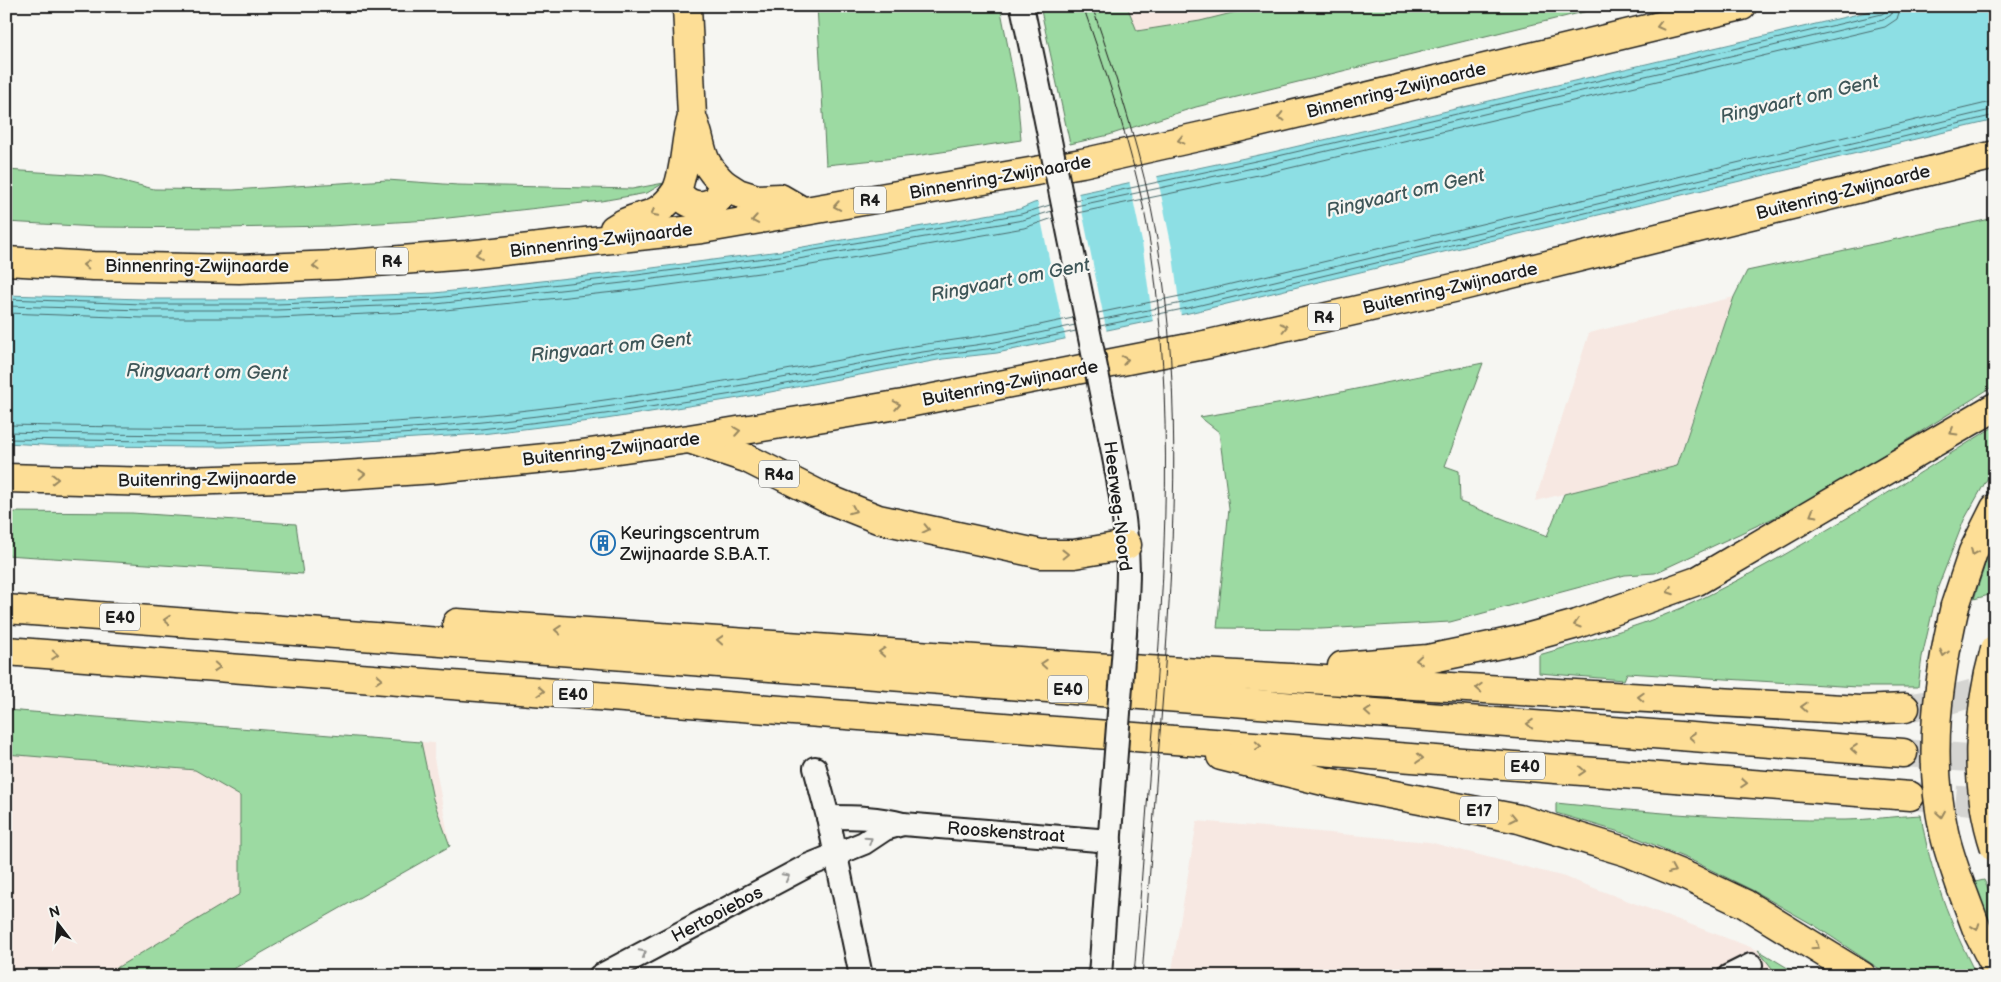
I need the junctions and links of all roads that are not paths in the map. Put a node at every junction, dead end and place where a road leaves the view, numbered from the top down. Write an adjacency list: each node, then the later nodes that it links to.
1 (686, 6): 4 (main road)
2 (1022, 6): 15 (street, Heerweg-Noord, bridge)
3 (1742, 6): 8 (main road, Binnenring-Zwijnaarde / R4, one-way to 8)
4 (692, 118): 6 (main road); 7 (main road)
5 (1995, 155): 12 (main road, Buitenring-Zwijnaarde / R4, one-way to 5)
6 (724, 184): 7 (main road); 8 (main road)
7 (676, 190): 9 (main road, one-way to 9)
8 (803, 212): 9 (main road, Binnenring-Zwijnaarde / R4, one-way to 9)
9 (597, 241): 10 (main road, Binnenring-Zwijnaarde / R4, one-way to 10)
10 (6, 261)
11 (1995, 407): 20 (main road, one-way to 20)
12 (689, 439): 13 (main road, Buitenring-Zwijnaarde / R4, one-way to 12); 15 (main road, R4a, one-way to 15)
13 (6, 478)
14 (1995, 508): 32 (main road, one-way to 32, bridge)
15 (1126, 544): 28 (street, Heerweg-Noord, bridge)
16 (6, 609): 17 (main road, E40, one-way to 16)
17 (233, 625): 20 (main road, one-way to 17); 23 (main road, E40, one-way to 17)
18 (1995, 649): 29 (main road, bridge)
19 (6, 651): 22 (main road, E40, one-way to 22)
20 (1093, 667): 21 (main road, one-way to 20)
21 (1905, 708)
22 (1140, 736): 25 (main road, E40, one-way to 25); 37 (main road, E17, one-way to 37)
23 (1903, 753)
24 (815, 768): 26 (street)
25 (1910, 796)
26 (828, 816): 27 (street, Rooskenstraat); 30 (street)
27 (903, 824): 28 (street, Rooskenstraat); 30 (street, Rooskenstraat, one-way to 27)
28 (1110, 841): 35 (street, Heerweg-Noord)
29 (1995, 848)
30 (836, 856): 33 (street, Hertooiebos, one-way to 30); 34 (street)
31 (1751, 965): 36 (street)
32 (1995, 966)
33 (600, 976)
34 (861, 976)
35 (1100, 976)
36 (1729, 976)
37 (1862, 976)

